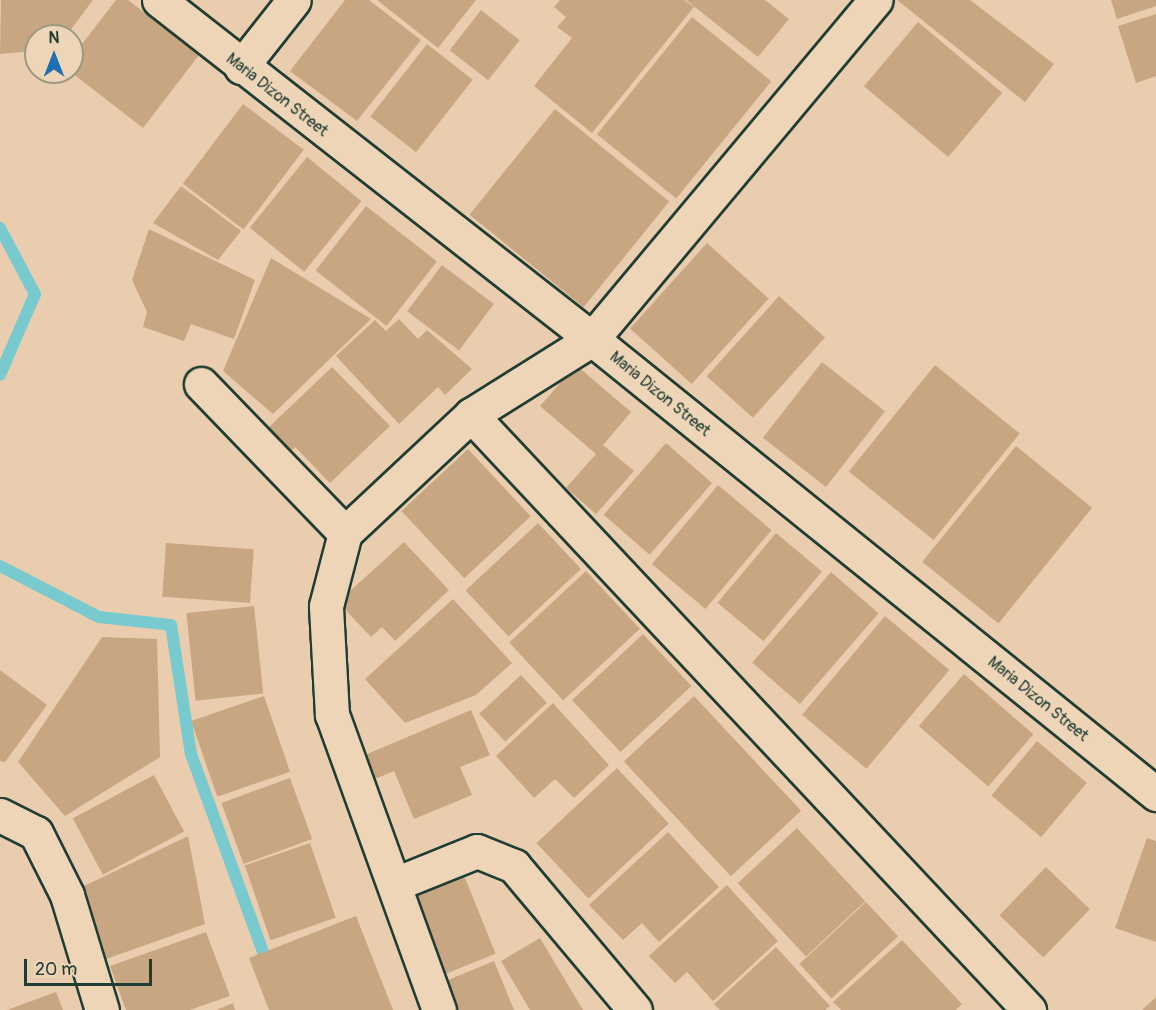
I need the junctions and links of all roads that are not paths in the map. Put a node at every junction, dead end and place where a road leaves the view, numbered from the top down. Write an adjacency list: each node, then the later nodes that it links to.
1 (159, 0): 4 (street, Maria Dizon Street)
2 (294, 0): 4 (street)
3 (874, 0): 5 (street)
4 (241, 67): 5 (street, Maria Dizon Street)
5 (592, 339): 7 (street); 9 (street, Maria Dizon Street)
6 (201, 384): 8 (street)
7 (471, 415): 8 (street); 12 (street)
8 (345, 532): 11 (street)
9 (1156, 794)
10 (0, 815): 13 (street)
11 (394, 884): 14 (street); 15 (street)
12 (1026, 1009)
13 (102, 1010)
14 (439, 1010)
15 (635, 1010)

